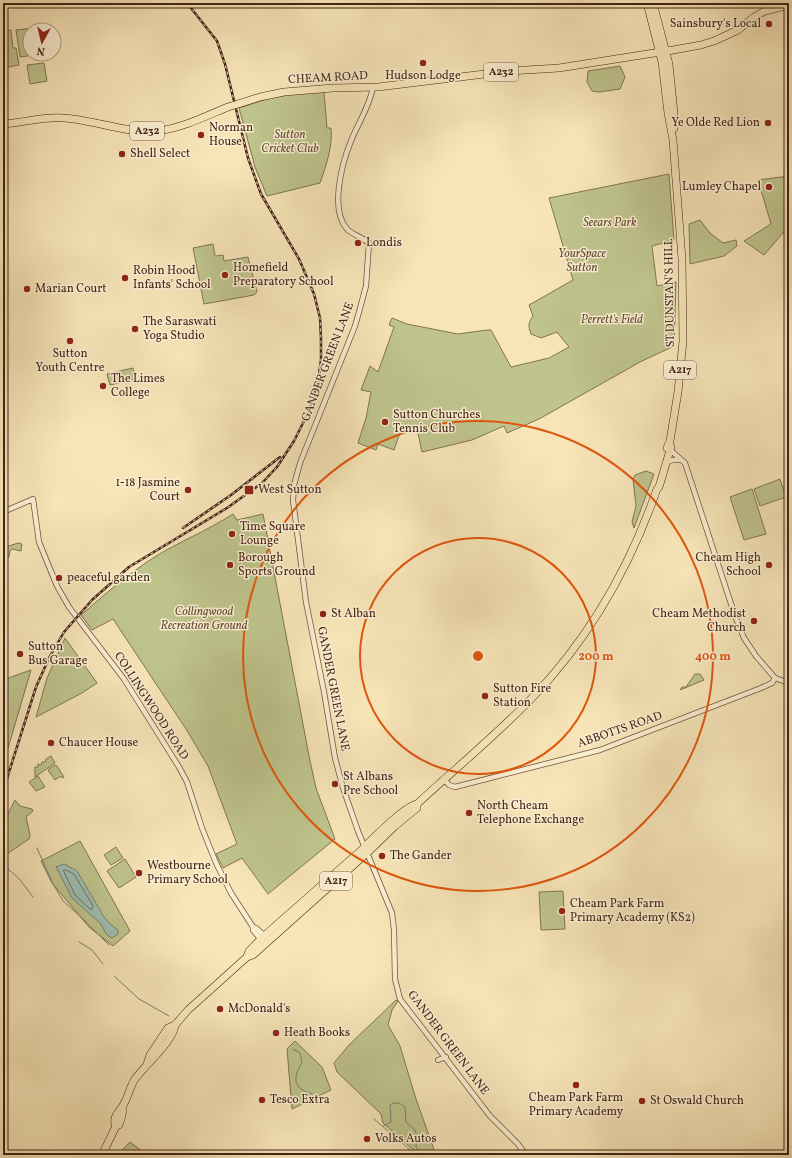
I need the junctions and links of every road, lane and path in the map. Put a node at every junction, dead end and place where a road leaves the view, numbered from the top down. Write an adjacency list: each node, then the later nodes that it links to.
1 (647, 3): 4 (highway, A217)
2 (653, 3): 4 (highway, A217)
3 (789, 5): 4 (highway, A232)
4 (663, 52): 5 (highway, CHEAM ROAD / A232); 7 (highway, ST DUNSTAN'S HILL / A217)
5 (373, 87): 6 (highway, CHEAM ROAD / A232, bridge); 16 (street, GANDER GREEN LANE)
6 (3, 124)
7 (669, 447): 8 (street); 9 (highway, ST DUNSTAN'S HILL / A217); 10 (highway, ST DUNSTAN'S HILL / A217)
8 (683, 460): 9 (street); 12 (street)
9 (667, 462): 10 (highway, ST DUNSTAN'S HILL / A217)
10 (657, 489): 15 (highway, ST DUNSTAN'S HILL / A217)
11 (3, 512): 17 (street, COLLINGWOOD ROAD)
12 (775, 678): 13 (street); 15 (street, ABBOTTS ROAD)
13 (787, 680): 14 (street)
14 (789, 687)
15 (444, 779): 16 (highway, ST DUNSTAN'S HILL / A217)
16 (366, 850): 17 (highway, A217); 18 (street, GANDER GREEN LANE)
17 (265, 940): 20 (highway, A217)
18 (446, 1057): 19 (street); 21 (street, GANDER GREEN LANE)
19 (438, 1060)
20 (102, 1155)
21 (526, 1155)

